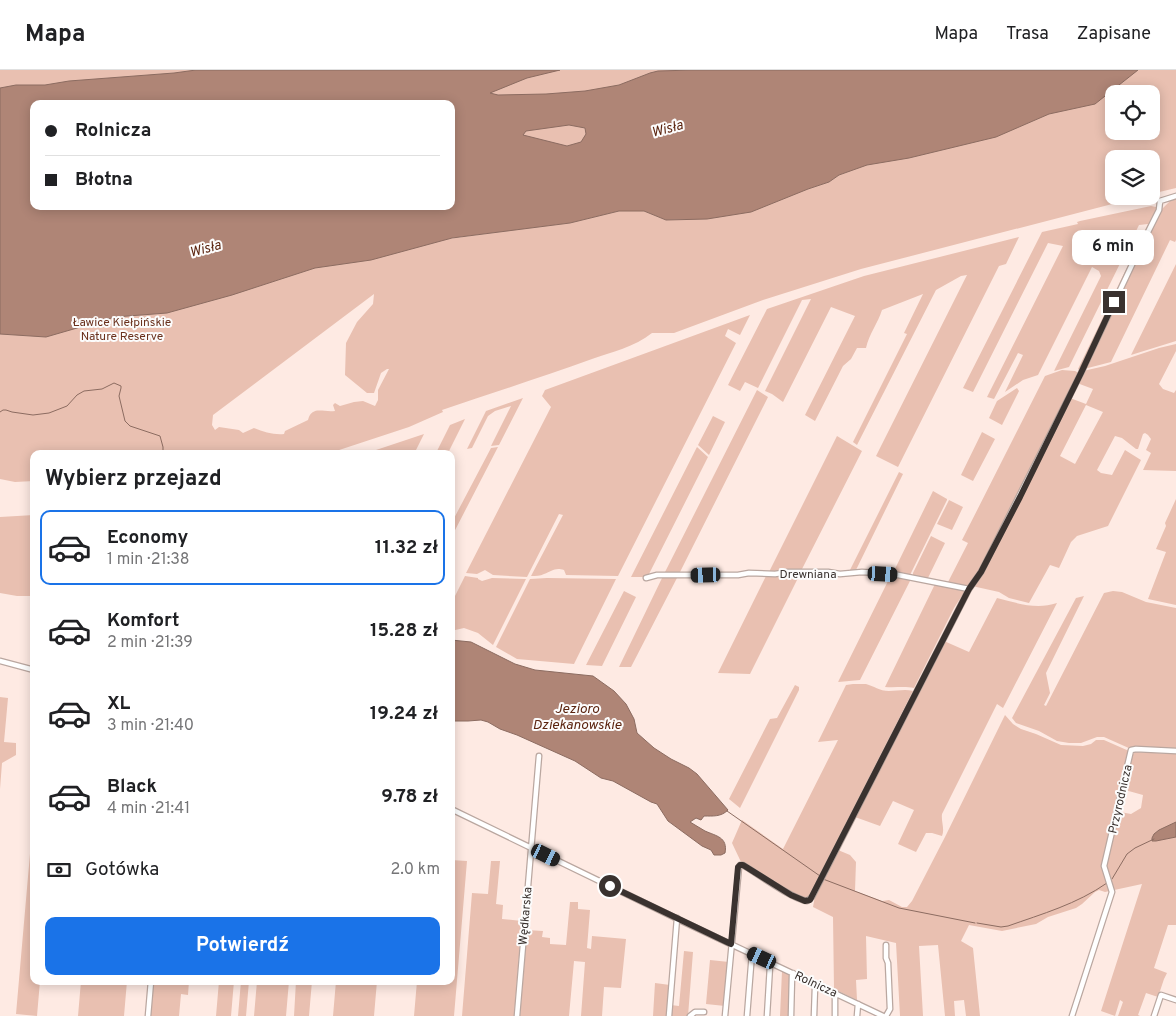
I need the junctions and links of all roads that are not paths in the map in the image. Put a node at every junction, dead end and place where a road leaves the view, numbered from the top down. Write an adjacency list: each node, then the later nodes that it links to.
1 (1176, 196): 3 (street)
2 (646, 578): 3 (street, Drewniana)
3 (969, 589): 11 (street)
4 (0, 661): 5 (street)
5 (30, 669)
6 (1176, 751): 34 (street, Przyrodnicza)
7 (538, 756): 9 (street, Wędkarska)
8 (455, 811): 9 (street, Rolnicza)
9 (531, 847): 10 (street, Rolnicza); 23 (street, Wędkarska)
10 (677, 918): 11 (street, Rolnicza); 24 (street)
11 (731, 944): 13 (street, Rolnicza); 26 (street)
12 (886, 945): 33 (street)
13 (752, 953): 14 (street, Rolnicza); 27 (street)
14 (772, 963): 15 (street, Rolnicza); 28 (street)
15 (793, 973): 16 (street, Rolnicza); 29 (street)
16 (816, 984): 18 (street, Rolnicza); 30 (street)
17 (151, 985): 22 (street)
18 (837, 994): 20 (street, Rolnicza); 31 (street)
19 (1176, 1000): 35 (street)
20 (858, 1004): 32 (street); 33 (street, Rolnicza)
21 (704, 1012): 25 (street)
22 (148, 1016)
23 (517, 1016)
24 (669, 1016)
25 (690, 1016)
26 (725, 1016)
27 (746, 1016)
28 (768, 1016)
29 (791, 1016)
30 (814, 1016)
31 (835, 1016)
32 (857, 1016)
33 (882, 1016)
34 (1072, 1016)
35 (1154, 1016)

